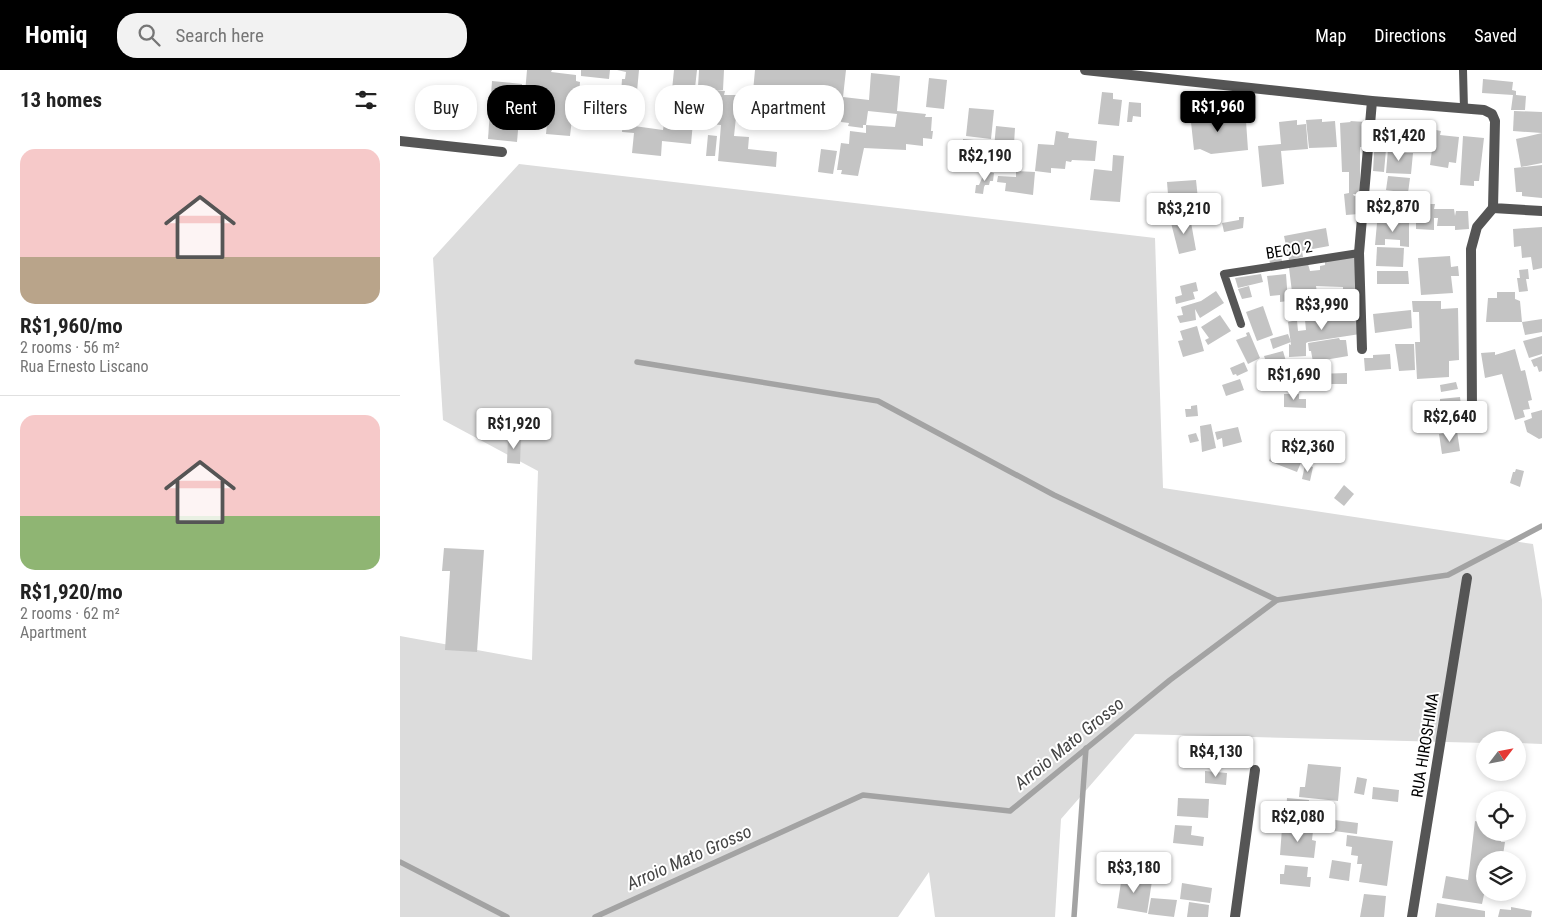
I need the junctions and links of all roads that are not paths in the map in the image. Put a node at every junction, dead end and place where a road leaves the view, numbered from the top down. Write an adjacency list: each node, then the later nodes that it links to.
1 (1085, 70): 3 (street)
2 (1463, 70): 4 (lane)
3 (1372, 101): 4 (street); 9 (street)
4 (1464, 109): 7 (street)
5 (400, 142): 6 (street)
6 (502, 152)
7 (1493, 208): 8 (street); 12 (street)
8 (1542, 211)
9 (1359, 253): 10 (lane, BECO 2); 11 (street)
10 (1241, 324)
11 (1362, 349)
12 (1472, 410)
13 (1467, 578): 16 (street, RUA HIROSHIMA)
14 (1255, 770): 15 (street)
15 (1234, 917)
16 (1412, 917)

